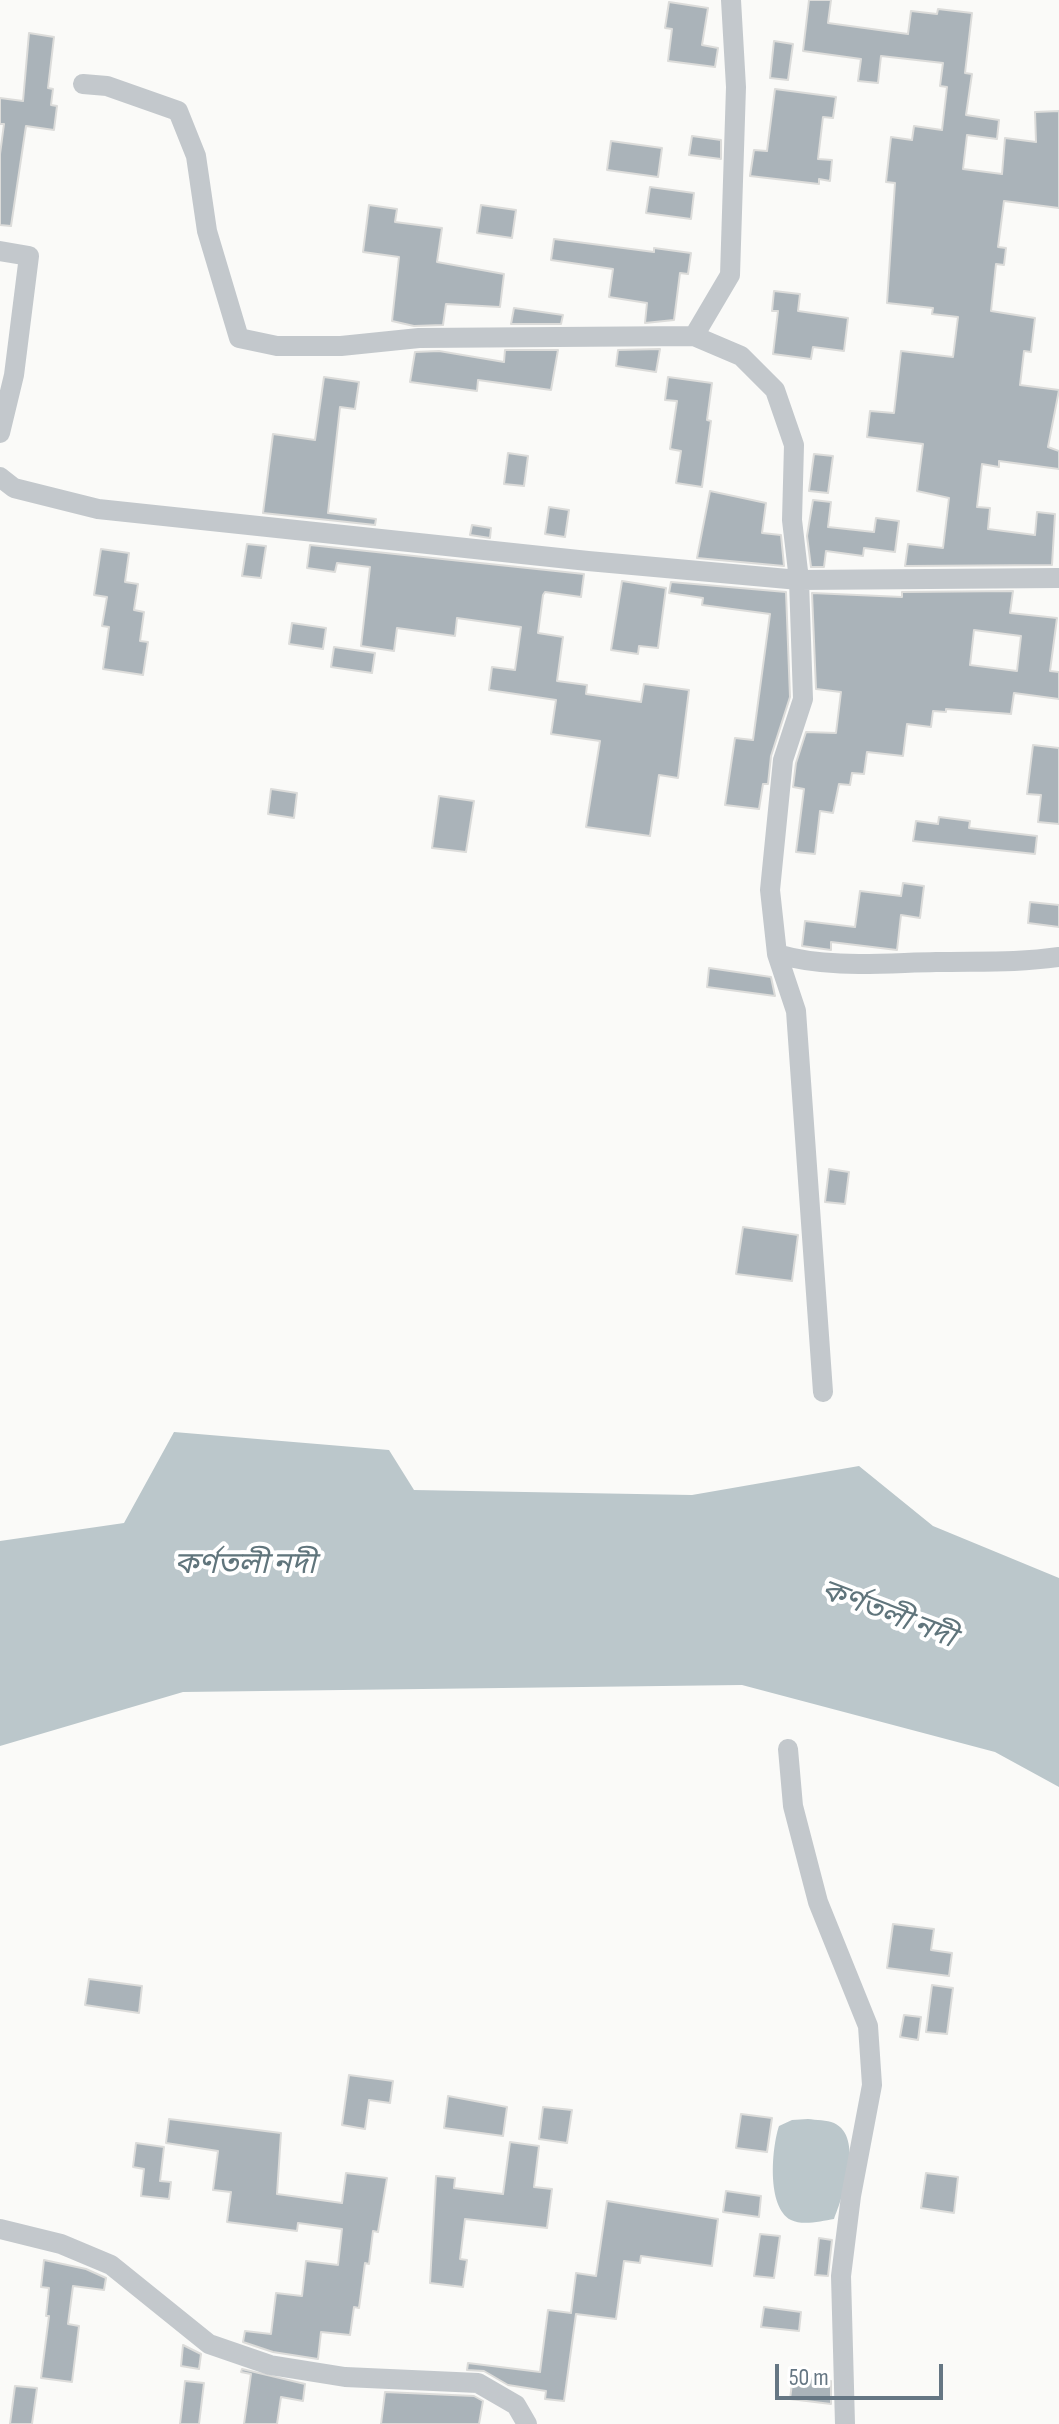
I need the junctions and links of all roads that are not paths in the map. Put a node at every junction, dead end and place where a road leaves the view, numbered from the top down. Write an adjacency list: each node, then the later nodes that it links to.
1 (731, 0): 4 (street)
2 (83, 84): 4 (street)
3 (0, 251): 5 (street)
4 (694, 336): 8 (street)
5 (0, 433)
6 (0, 477): 8 (street)
7 (1059, 578): 8 (street)
8 (799, 580): 9 (street)
9 (777, 954): 10 (street); 11 (street)
10 (1059, 957)
11 (823, 1392)
12 (788, 1749): 15 (street)
13 (0, 2229): 14 (street)
14 (527, 2424)
15 (845, 2424)

